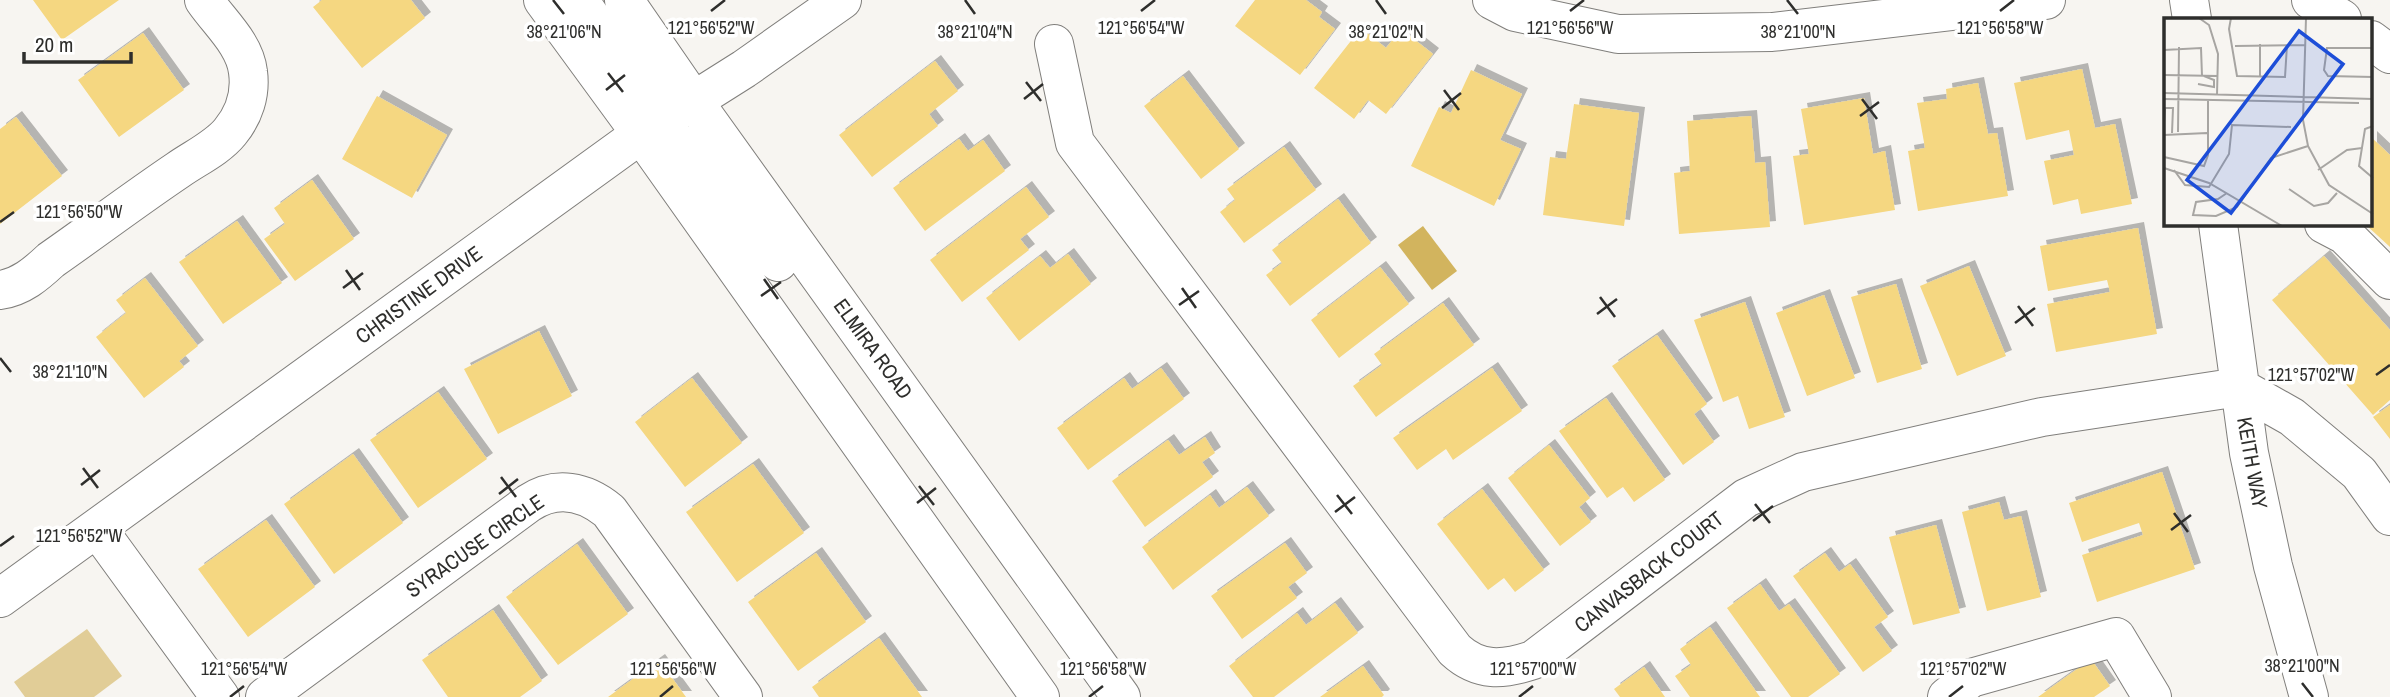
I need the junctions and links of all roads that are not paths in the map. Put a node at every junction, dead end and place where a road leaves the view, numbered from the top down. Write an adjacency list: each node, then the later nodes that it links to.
1 (204, 0): 20 (street)
2 (544, 0): 16 (street)
3 (579, 0): 15 (street)
4 (624, 0): 15 (street, ELMIRA ROAD)
5 (842, 0): 15 (street, CHRISTINE DRIVE)
6 (1492, 0): 7 (street)
7 (2046, 0)
8 (2189, 0): 10 (street)
9 (2311, 0): 11 (street)
10 (2192, 18)
11 (2340, 18)
12 (2372, 41): 14 (street)
13 (1054, 44): 21 (street, CANVASBACK COURT)
14 (2390, 54)
15 (693, 100): 16 (street, CHRISTINE DRIVE); 22 (street, ELMIRA ROAD)
16 (641, 134): 22 (street); 24 (street, CHRISTINE DRIVE); 29 (street)
17 (2218, 226): 21 (street, KEITH WAY)
18 (2328, 226): 19 (street)
19 (2390, 280)
20 (0, 290)
21 (2239, 387): 23 (street); 33 (street, KEITH WAY)
22 (916, 409): 30 (street, ELMIRA ROAD)
23 (2390, 516)
24 (97, 528): 25 (street, CHRISTINE DRIVE); 26 (street)
25 (0, 598)
26 (220, 697)
27 (265, 697): 28 (street, SYRACUSE CIRCLE)
28 (743, 697)
29 (1040, 697)
30 (1122, 697)
31 (1947, 697): 32 (street)
32 (2152, 697)
33 (2309, 697)

